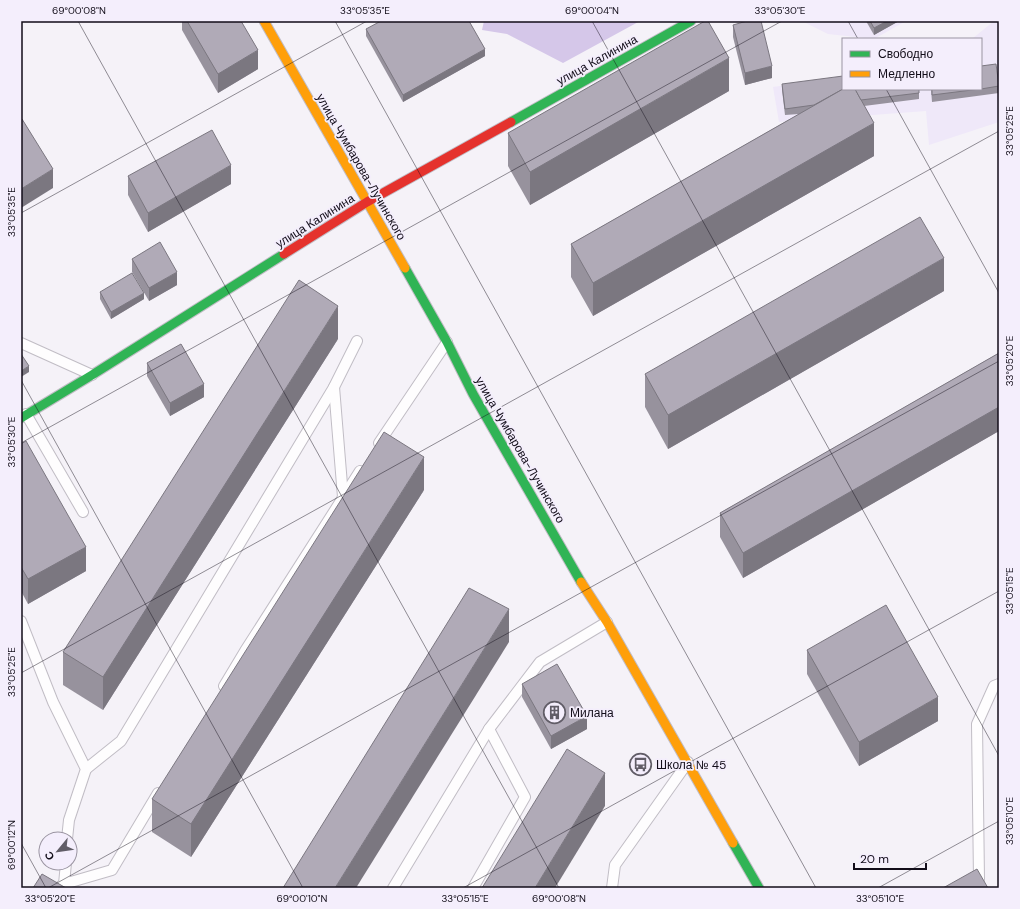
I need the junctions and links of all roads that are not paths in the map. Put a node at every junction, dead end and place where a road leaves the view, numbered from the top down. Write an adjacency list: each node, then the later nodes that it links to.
1 (264, 21): 3 (street, улица Чумбарова-Лучинского)
2 (691, 21): 3 (street, улица Калинина)
3 (367, 202): 5 (street, улица Чумбарова-Лучинского); 7 (street, улица Калинина)
4 (357, 341): 8 (lane)
5 (446, 342): 10 (lane); 15 (street, улица Чумбарова-Лучинского)
6 (21, 343): 7 (lane)
7 (92, 375): 9 (street, улица Калинина)
8 (334, 387): 12 (lane); 20 (lane)
9 (24, 416): 13 (lane)
10 (373, 452)
11 (364, 465): 12 (lane)
12 (343, 497): 17 (lane)
13 (83, 512)
14 (21, 621): 20 (lane)
15 (607, 622): 18 (lane); 19 (street, улица Чумбарова-Лучинского)
16 (999, 684): 24 (lane)
17 (217, 697)
18 (489, 730): 27 (lane); 28 (lane)
19 (688, 762): 29 (lane); 30 (street, улица Чумбарова-Лучинского)
20 (86, 769): 22 (lane)
21 (164, 784): 26 (lane)
22 (68, 831)
23 (64, 871): 26 (lane)
24 (982, 883): 25 (lane)
25 (968, 885)
26 (61, 886)
27 (393, 888)
28 (473, 888)
29 (612, 888)
30 (759, 888)

